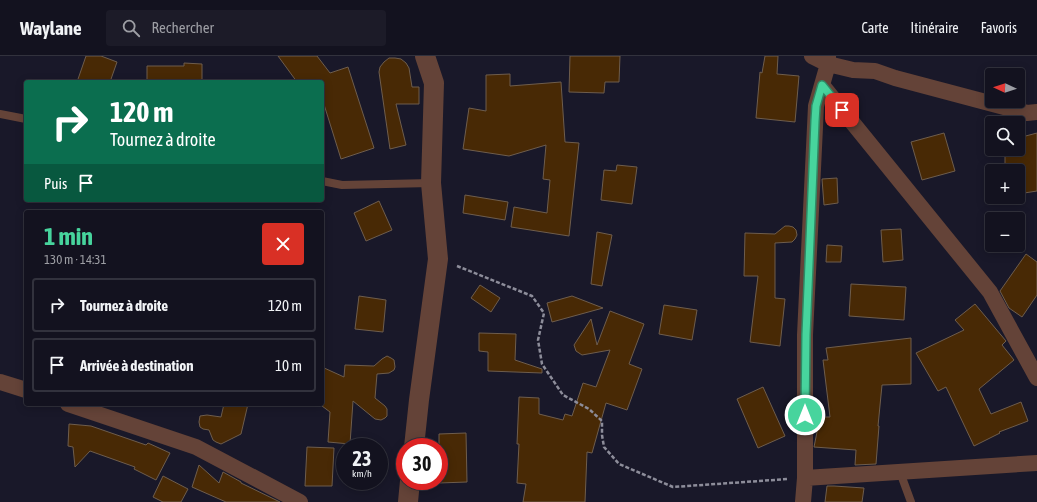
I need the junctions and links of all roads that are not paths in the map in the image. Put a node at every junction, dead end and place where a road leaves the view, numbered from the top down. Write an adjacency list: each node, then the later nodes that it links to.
1 (425, 56): 9 (street)
2 (812, 56): 3 (street)
3 (828, 60): 4 (street); 5 (street)
4 (822, 85): 10 (street); 17 (street)
5 (1037, 112)
6 (0, 114): 7 (lane)
7 (24, 119)
8 (324, 181): 9 (lane)
9 (431, 183): 14 (street)
10 (1037, 378)
11 (0, 382): 12 (street)
12 (24, 389)
13 (74, 406): 19 (street)
14 (415, 438)
15 (1037, 463): 16 (street)
16 (900, 472): 17 (street); 22 (lane)
17 (804, 478): 21 (street)
18 (409, 490): 20 (street)
19 (300, 502)
20 (408, 502)
21 (803, 502)
22 (911, 502)

